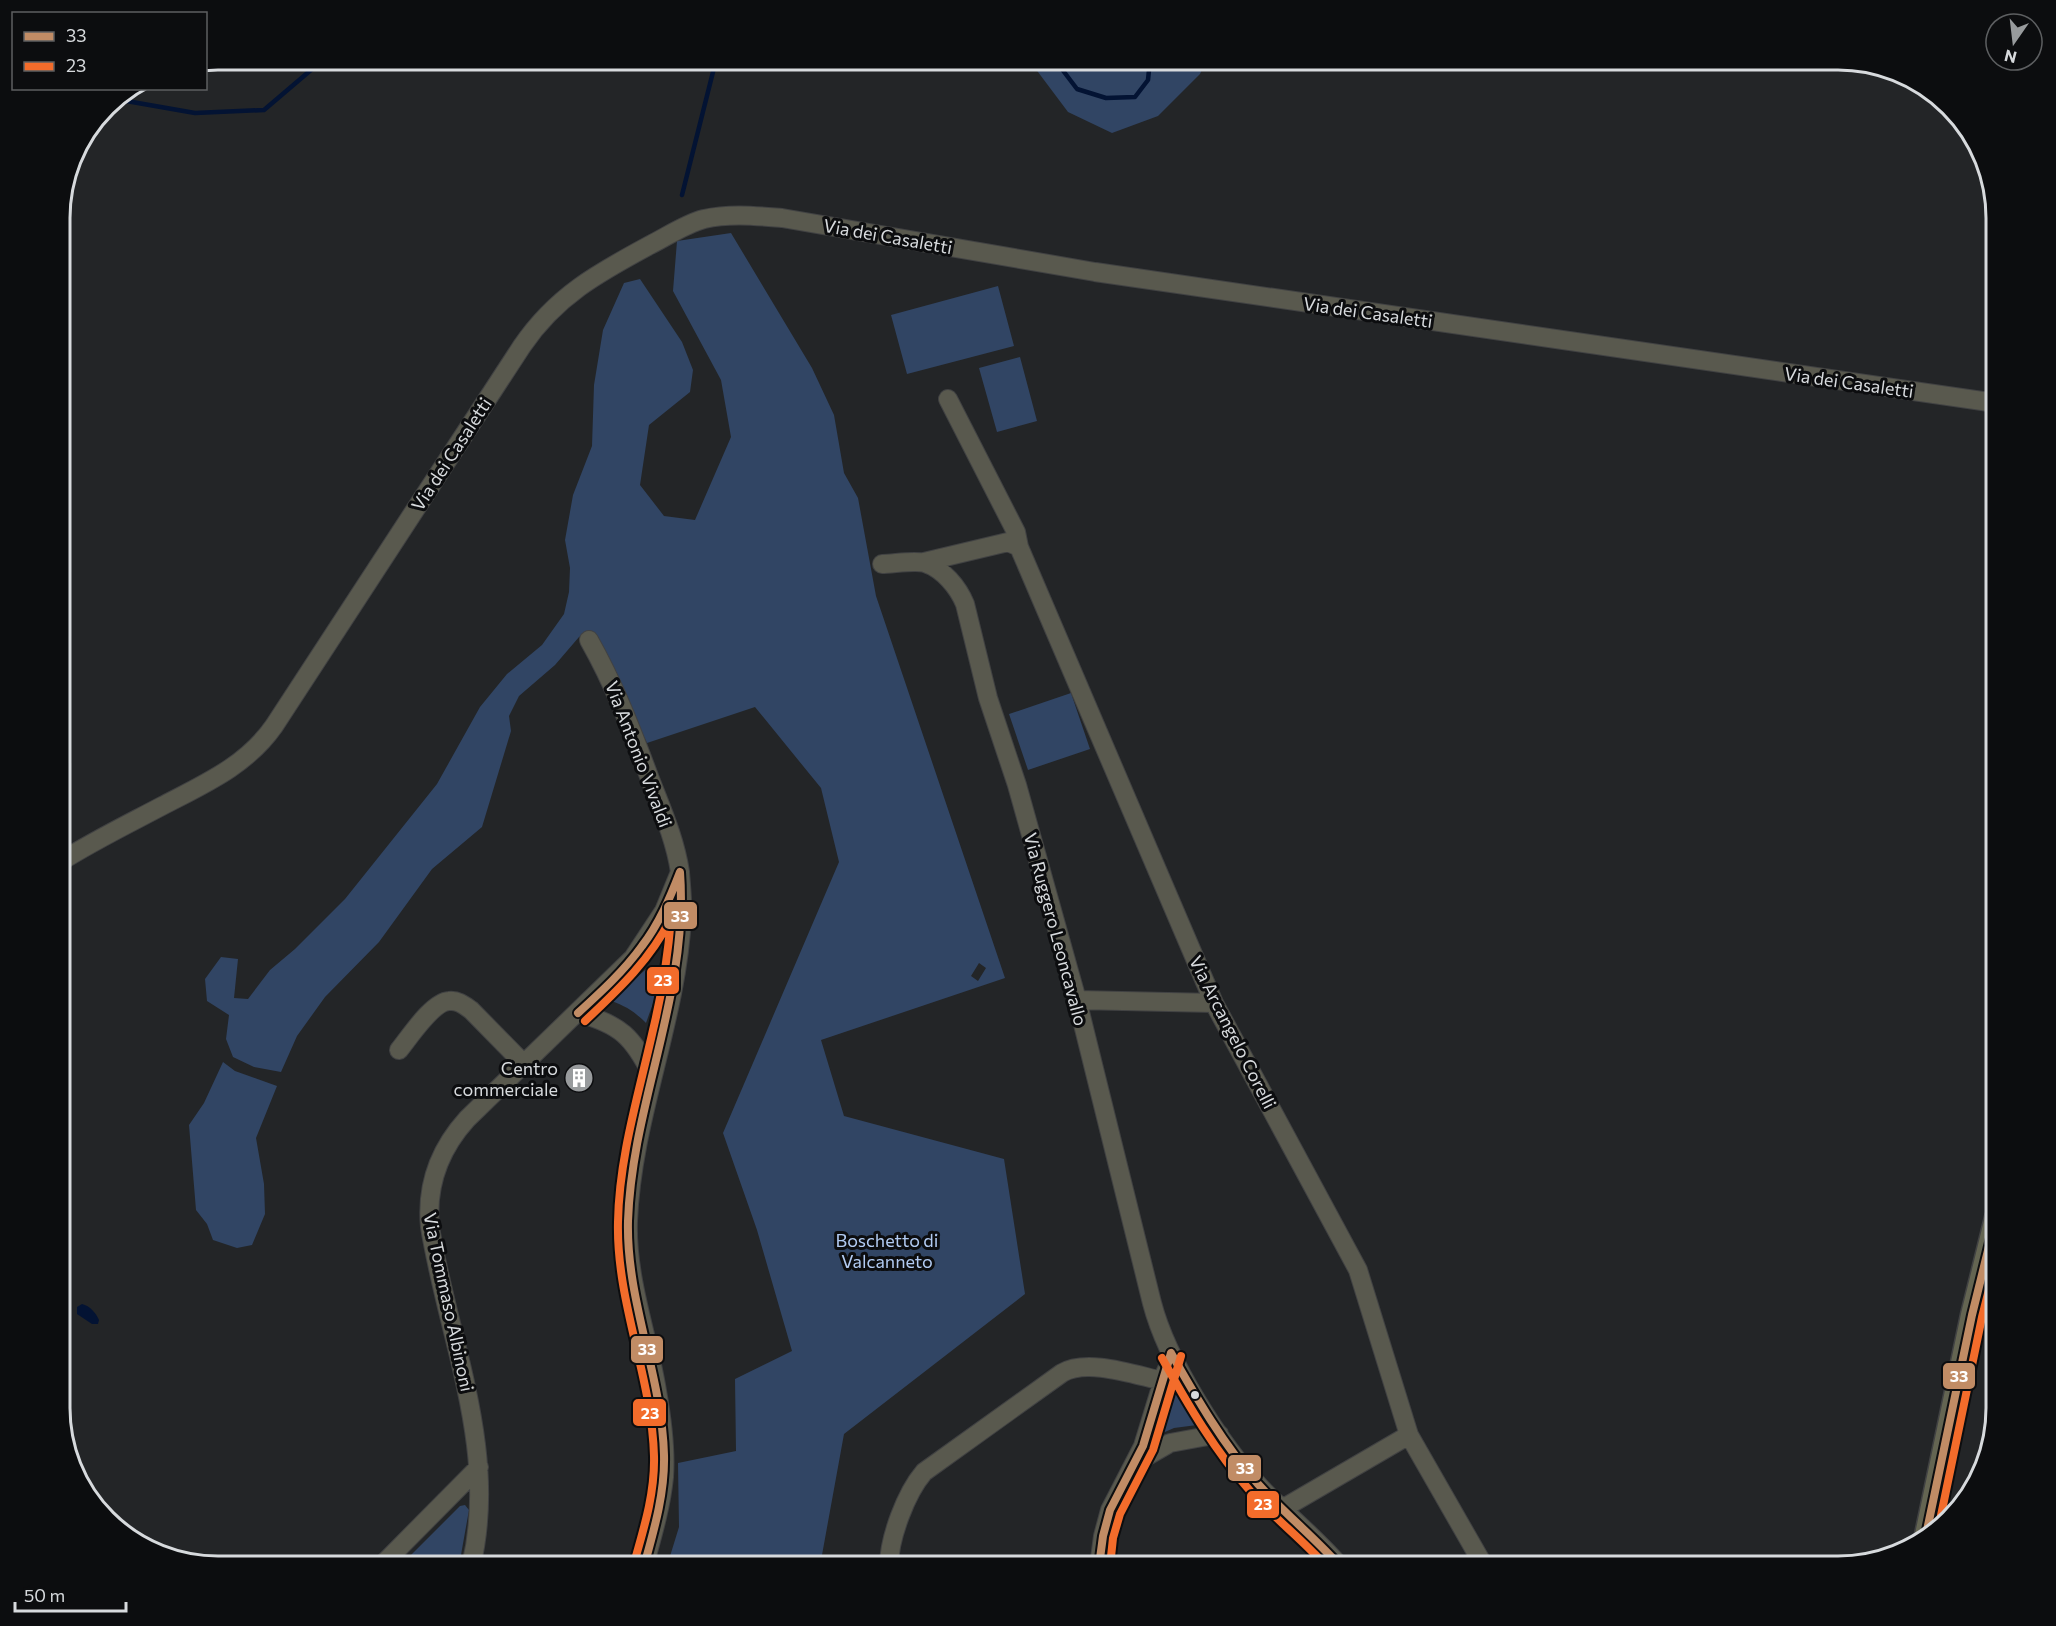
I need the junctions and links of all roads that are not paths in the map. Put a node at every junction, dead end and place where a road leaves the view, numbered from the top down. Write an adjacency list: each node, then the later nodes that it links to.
1 (948, 399): 3 (street, Via Arcangelo Corelli)
2 (1986, 402): 7 (street, Via dei Casaletti)
3 (1019, 547): 4 (street); 10 (street, Via Arcangelo Corelli)
4 (924, 562): 5 (street); 9 (street, Via Ruggero Leoncavallo)
5 (882, 564)
6 (589, 640): 8 (street, Via Antonio Vivaldi)
7 (71, 856)
8 (680, 872): 11 (street, Via Tommaso Albinoni); 14 (street, Via Antonio Vivaldi)
9 (1077, 1000): 10 (street); 16 (street, Via Ruggero Leoncavallo)
10 (1214, 1003): 19 (street, Via Arcangelo Corelli)
11 (578, 1013): 13 (street, Via Tommaso Albinoni); 14 (street)
12 (399, 1050): 13 (street)
13 (525, 1065): 21 (street, Via Tommaso Albinoni)
14 (652, 1075): 26 (street)
15 (1986, 1260): 23 (main road)
16 (1171, 1353): 17 (street); 18 (street, Via Ruggero Leoncavallo)
17 (1163, 1380): 20 (street); 27 (street)
18 (1219, 1434): 20 (street); 22 (street, Via Ruggero Leoncavallo)
19 (1409, 1435): 22 (street); 30 (street, Via Arcangelo Corelli)
20 (1135, 1464): 28 (street)
21 (479, 1467): 24 (street); 25 (street, Via Tommaso Albinoni)
22 (1282, 1509): 29 (street, Via Ruggero Leoncavallo)
23 (1928, 1524)
24 (396, 1556)
25 (473, 1556)
26 (646, 1556)
27 (889, 1556)
28 (1101, 1556)
29 (1331, 1556)
30 (1478, 1556)

